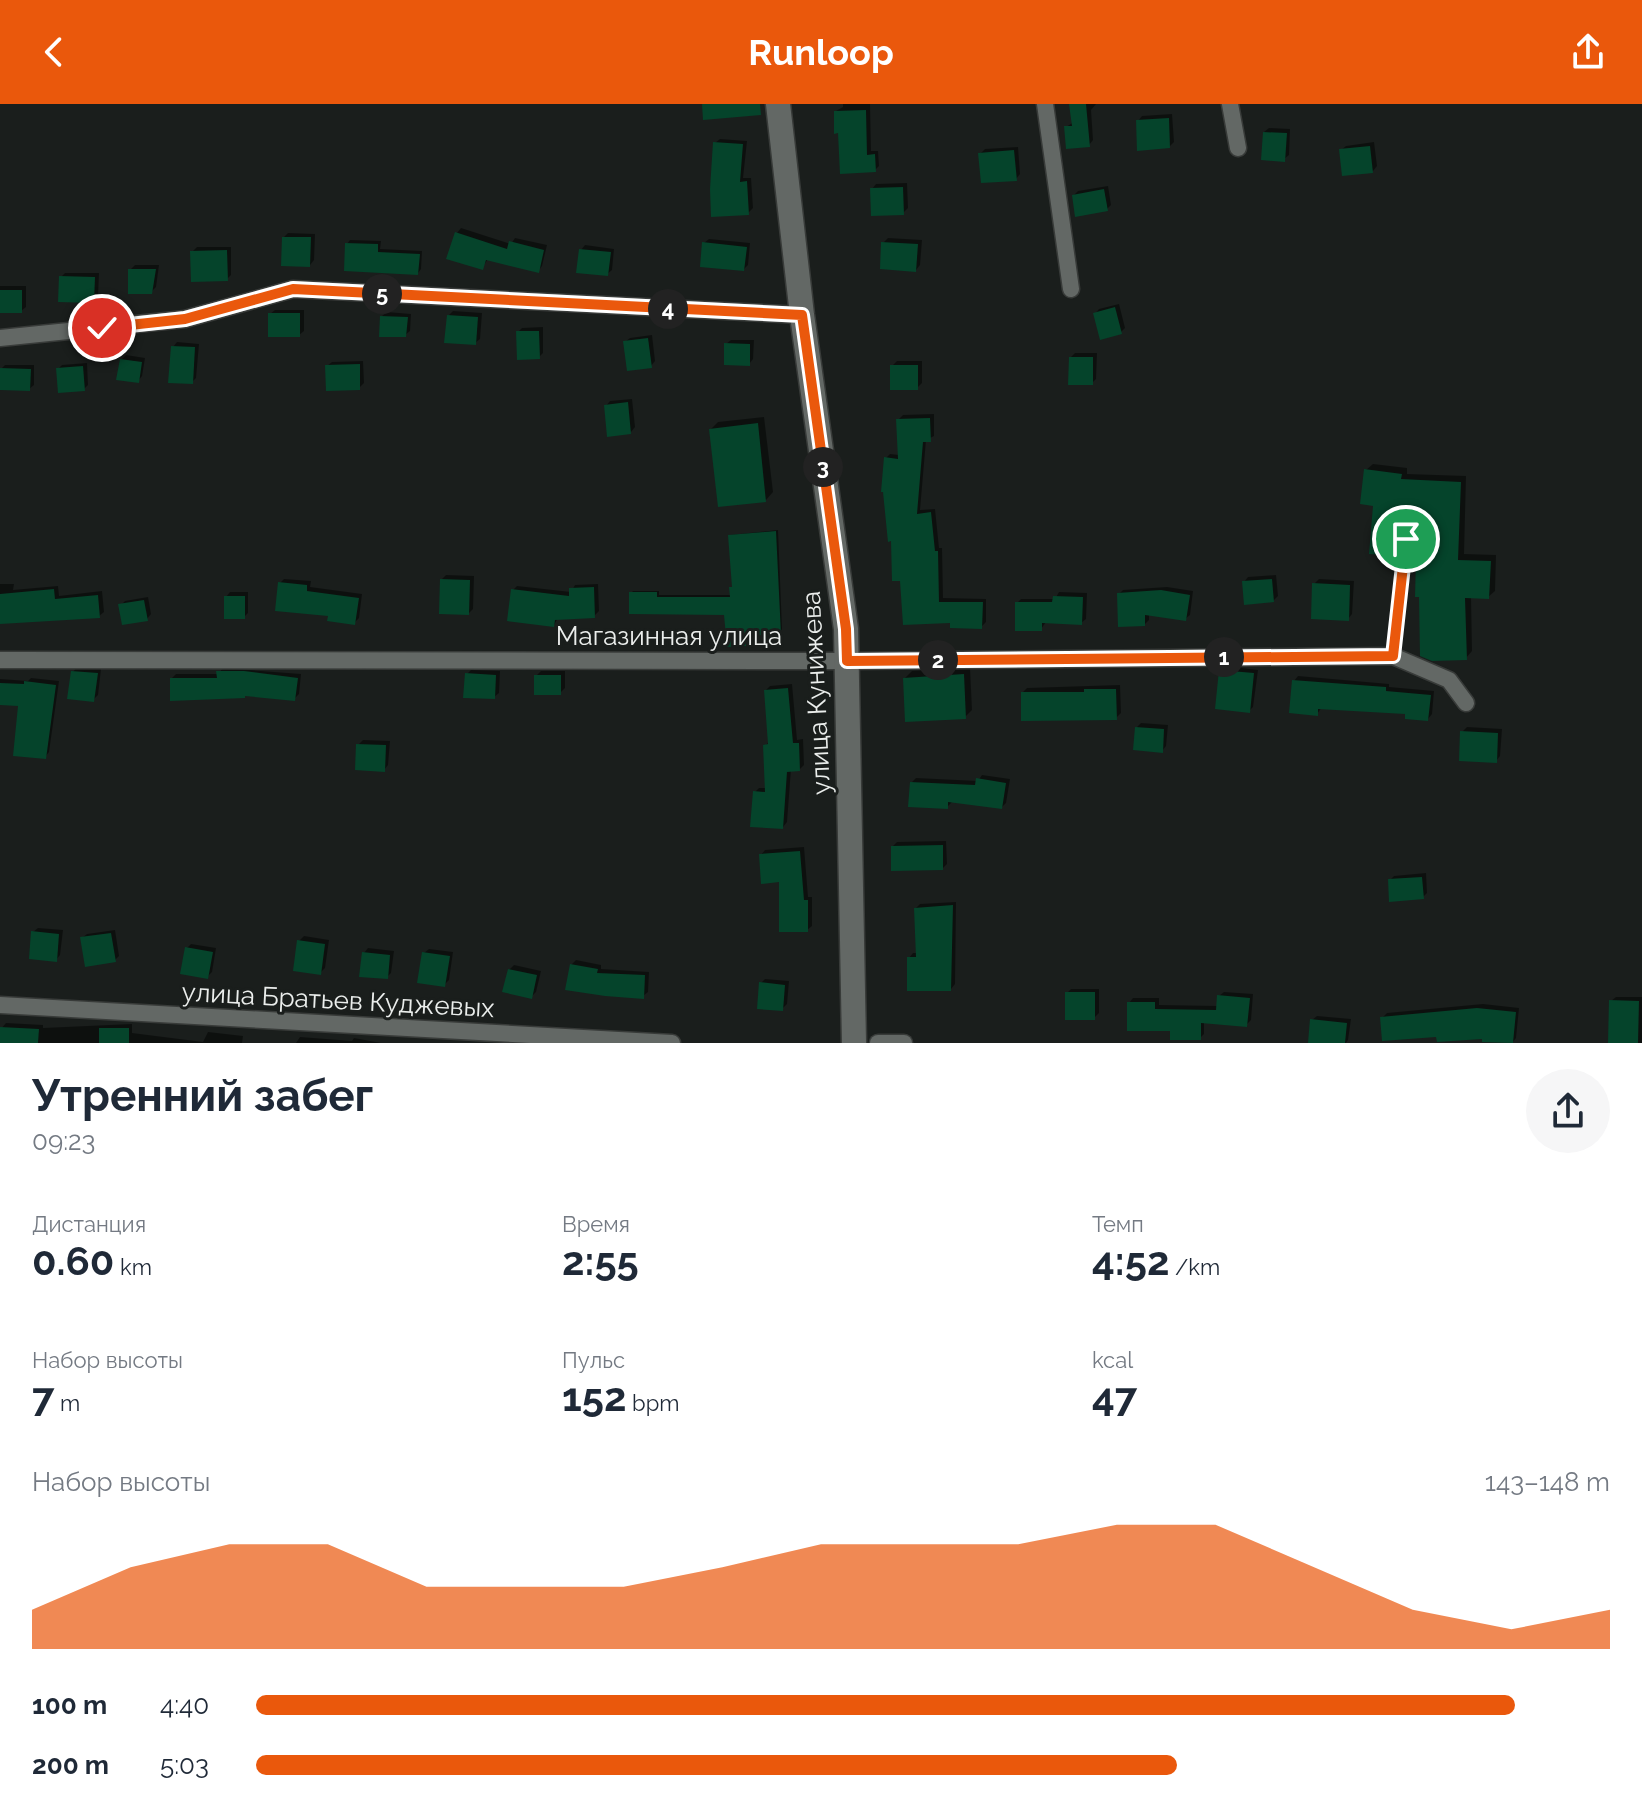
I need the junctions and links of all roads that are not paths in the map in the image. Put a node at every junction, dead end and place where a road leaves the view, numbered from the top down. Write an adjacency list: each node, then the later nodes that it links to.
1 (778, 104): 6 (street, улица Кунижева)
2 (1045, 104): 5 (street)
3 (1230, 104): 4 (street)
4 (1238, 148)
5 (1071, 289)
6 (802, 315): 7 (street); 11 (street, улица Кунижева)
7 (0, 338)
8 (1406, 539): 9 (lane)
9 (1393, 656): 11 (street, Магазинная улица); 12 (street, Магазинная улица)
10 (0, 660): 11 (street, Магазинная улица)
11 (847, 661): 15 (street, улица Кунижева)
12 (1466, 703)
13 (0, 1005): 14 (street, улица Братьев Куджевых)
14 (672, 1043)
15 (854, 1043)
16 (878, 1043): 17 (street)
17 (904, 1043)

